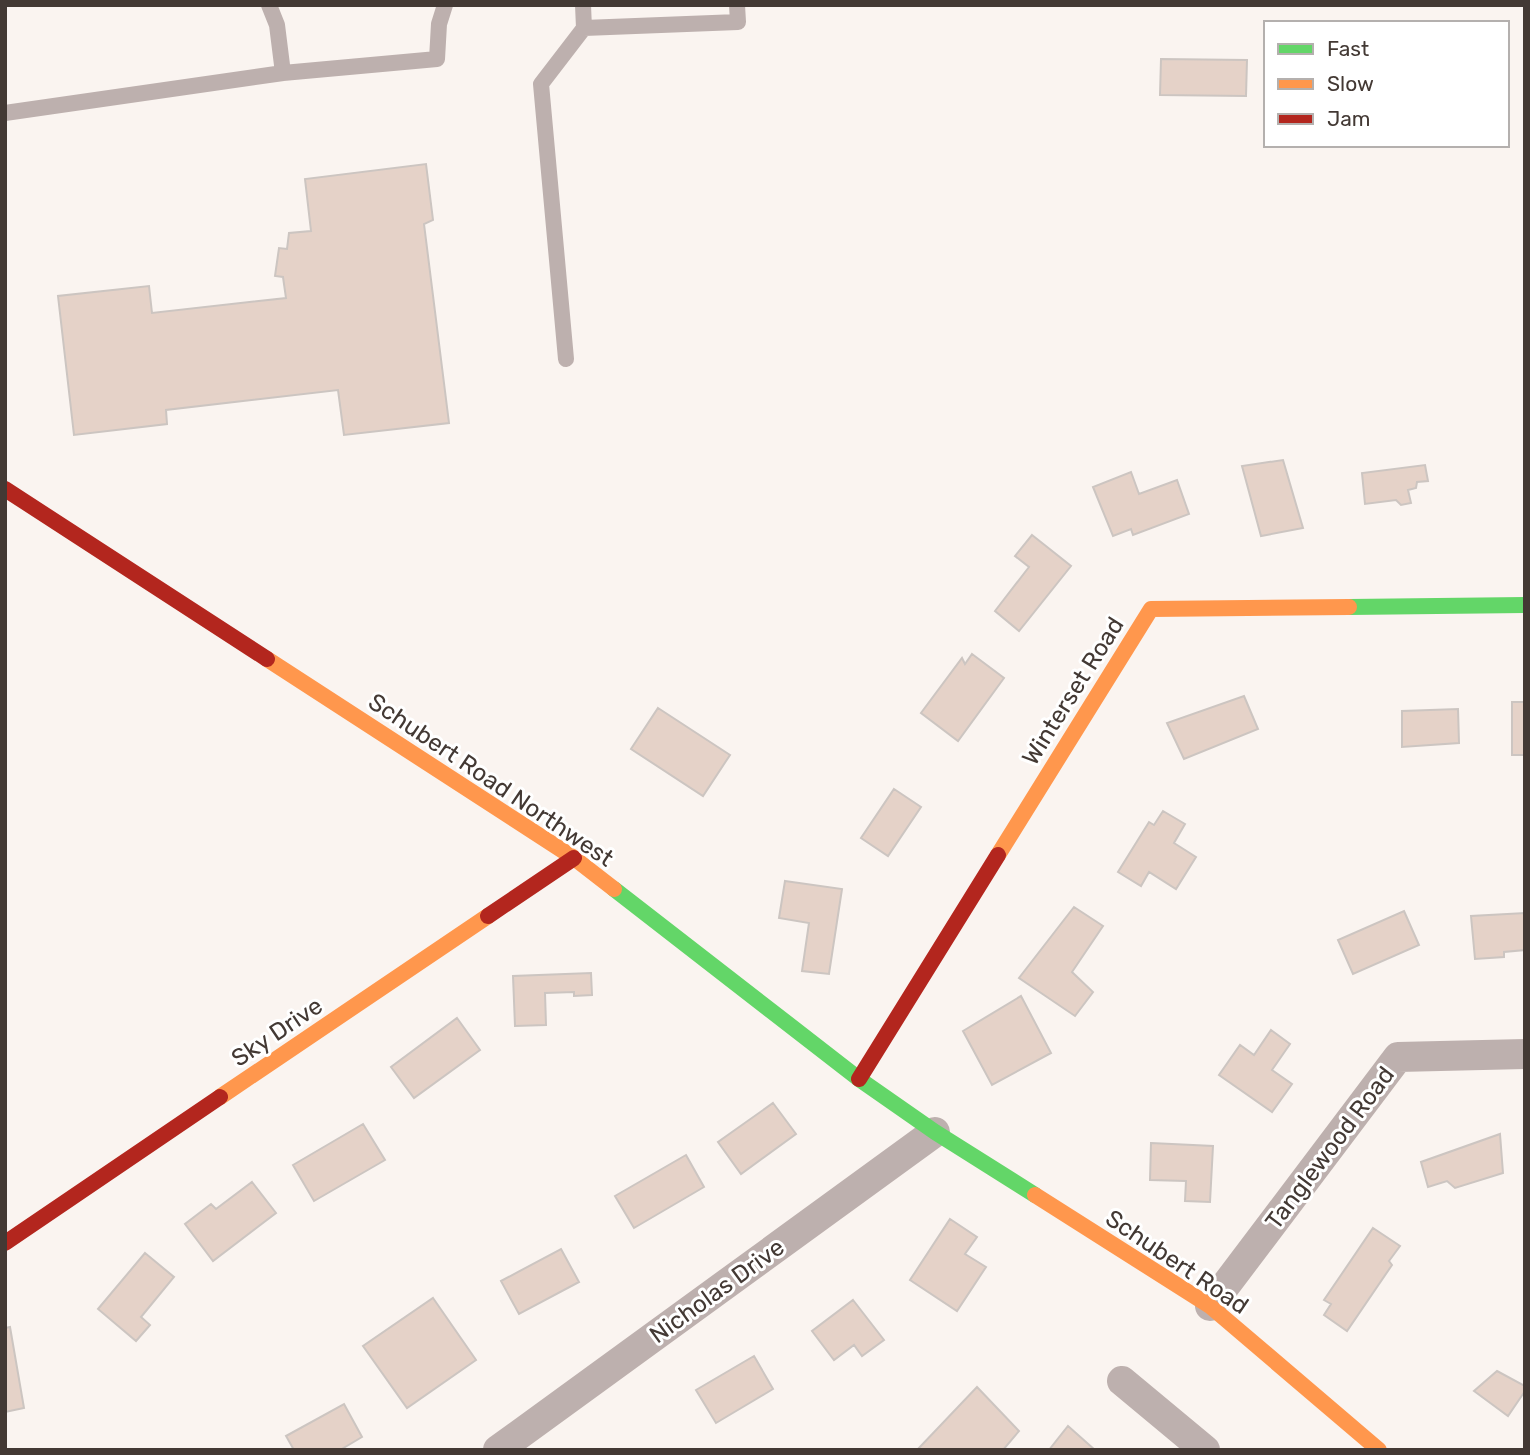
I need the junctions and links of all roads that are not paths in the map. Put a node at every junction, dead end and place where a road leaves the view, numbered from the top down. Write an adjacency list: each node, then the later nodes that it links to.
1 (269, 5): 8 (lane)
2 (432, 5): 6 (lane)
3 (445, 5): 6 (lane)
4 (583, 5): 7 (lane)
5 (737, 5): 7 (lane)
6 (439, 24): 8 (lane)
7 (584, 28): 10 (lane)
8 (283, 73): 9 (lane)
9 (5, 113)
10 (566, 359)
11 (5, 489): 13 (street, Schubert Road Northwest)
12 (1525, 605): 15 (street, Winterset Road)
13 (574, 858): 15 (street, Schubert Road Northwest); 17 (street, Sky Drive)
14 (1525, 1054): 18 (street, Tanglewood Road)
15 (859, 1079): 16 (street, Schubert Road Northwest)
16 (935, 1132): 18 (street, Schubert Road); 20 (street, Nicholas Drive)
17 (5, 1242)
18 (1210, 1306): 22 (street, Schubert Road)
19 (1122, 1381): 21 (street)
20 (498, 1450)
21 (1205, 1450)
22 (1379, 1450)

